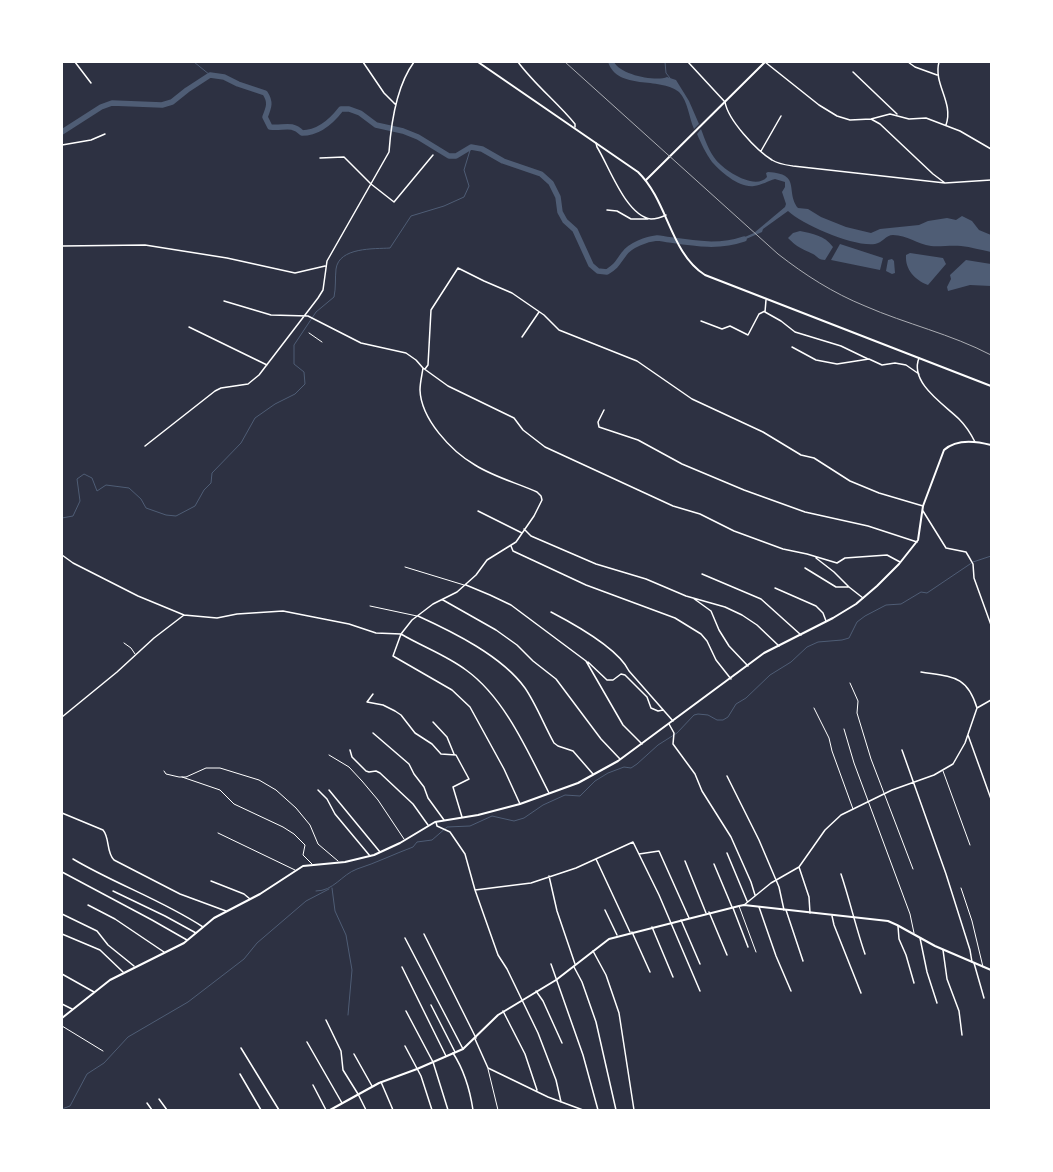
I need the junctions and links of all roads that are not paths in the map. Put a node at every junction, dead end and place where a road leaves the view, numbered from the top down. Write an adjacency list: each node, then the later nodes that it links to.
1 (75, 62): 12 (street)
2 (364, 62): 14 (street)
3 (414, 62): 14 (street)
4 (478, 62): 19 (street)
5 (518, 62): 19 (street)
6 (688, 62): 13 (street)
7 (765, 62): 13 (street); 17 (street)
8 (908, 62): 11 (street)
9 (939, 62): 11 (street)
10 (853, 72): 15 (street)
11 (937, 75): 18 (street)
12 (91, 83)
13 (725, 102): 24 (street); 27 (street)
14 (397, 106): 30 (street)
15 (897, 114): 17 (street); 18 (street)
16 (781, 116): 24 (street)
17 (871, 119): 29 (street)
18 (946, 125): 23 (street)
19 (574, 128): 21 (street)
20 (106, 134): 22 (street)
21 (596, 142): 27 (street); 33 (street)
22 (62, 145)
23 (991, 149)
24 (761, 151): 29 (street)
25 (433, 155): 30 (street)
26 (320, 158): 30 (street)
27 (646, 180): 32 (street)
28 (991, 180): 29 (street)
29 (946, 183)
30 (371, 184): 35 (street)
31 (607, 210): 33 (street)
32 (666, 216): 33 (street); 36 (street)
33 (650, 219)
34 (62, 246): 35 (street)
35 (326, 266): 40 (street)
36 (766, 300): 38 (street); 47 (street)
37 (224, 301): 40 (street)
38 (765, 310): 41 (street); 48 (street)
39 (538, 312): 44 (street); 50 (street); 57 (street)
40 (305, 315): 49 (street); 50 (street)
41 (701, 321)
42 (189, 327): 49 (street)
43 (309, 333): 45 (lane)
44 (522, 337)
45 (322, 342)
46 (792, 347): 48 (street)
47 (919, 358): 51 (street); 52 (street)
48 (868, 359): 51 (street)
49 (267, 365): 56 (street)
50 (424, 369): 60 (street); 65 (street)
51 (919, 374): 54 (street)
52 (991, 386)
53 (604, 410): 62 (street)
54 (976, 442): 55 (street); 57 (street)
55 (991, 445)
56 (145, 446)
57 (923, 506): 58 (street)
58 (923, 510): 62 (street); 81 (street)
59 (478, 511): 61 (street)
60 (524, 529): 61 (street); 73 (street)
61 (522, 533): 63 (street)
62 (917, 542): 66 (street)
63 (511, 546): 70 (street); 90 (street)
64 (62, 554): 78 (street)
65 (813, 557): 66 (street); 71 (street)
66 (900, 562): 74 (street)
67 (406, 567): 70 (lane)
68 (805, 568): 71 (street)
69 (702, 574): 83 (street)
70 (465, 585): 75 (street); 87 (street)
71 (849, 587): 74 (street)
72 (775, 588): 80 (street)
73 (691, 597): 85 (street); 88 (street)
74 (863, 598): 80 (street)
75 (443, 600): 79 (street); 109 (street)
76 (370, 606): 79 (lane)
77 (551, 612): 96 (street)
78 (184, 615): 82 (street); 86 (street)
79 (418, 616): 82 (street); 112 (street)
80 (826, 621): 83 (street)
81 (991, 625)
82 (401, 634): 118 (street); 122 (street)
83 (801, 635): 85 (street)
84 (124, 644): 86 (lane)
85 (779, 646): 88 (street)
86 (136, 655): 97 (street)
87 (586, 661): 96 (street); 104 (street)
88 (748, 666): 90 (street)
89 (921, 672): 95 (street)
90 (731, 679): 98 (street)
91 (850, 683): 119 (lane)
92 (373, 694): 107 (street)
93 (991, 700): 95 (street)
94 (814, 708): 123 (lane)
95 (977, 708): 103 (street)
96 (662, 710): 98 (street)
97 (62, 717)
98 (673, 721): 100 (street)
99 (433, 722): 107 (street)
100 (669, 724): 104 (street); 153 (street)
101 (844, 729): 121 (lane)
102 (374, 733): 126 (street)
103 (968, 735): 111 (street); 120 (street)
104 (642, 744): 109 (street)
105 (350, 750): 128 (street)
106 (902, 750): 115 (street)
107 (454, 754): 125 (street)
108 (330, 755): 130 (lane)
109 (620, 759): 112 (street)
110 (164, 771): 114 (lane)
111 (943, 771): 115 (street); 131 (lane)
112 (593, 774): 118 (street)
113 (727, 776): 148 (street)
114 (181, 777): 138 (lane); 141 (lane)
115 (913, 783): 119 (street); 191 (street)
116 (318, 790): 135 (street)
117 (328, 790): 132 (street)
118 (549, 794): 122 (street)
119 (884, 794): 121 (street); 143 (lane)
120 (991, 799)
121 (868, 801): 123 (street); 178 (lane)
122 (520, 804): 125 (street)
123 (853, 810): 142 (street)
124 (62, 813): 162 (street)
125 (462, 817): 126 (street)
126 (444, 820): 127 (street)
127 (435, 822): 128 (street); 151 (street)
128 (428, 825): 130 (street)
129 (218, 833): 144 (lane)
130 (404, 840): 132 (street)
131 (970, 845)
132 (380, 852): 135 (street)
133 (726, 853): 155 (street)
134 (638, 854): 137 (street); 168 (street); 170 (street)
135 (370, 856): 138 (street)
136 (74, 859): 172 (street)
137 (596, 859): 147 (street); 174 (street)
138 (339, 862): 141 (street)
139 (685, 862): 163 (street)
140 (714, 864): 159 (street)
141 (312, 865): 144 (street)
142 (799, 867): 148 (street); 164 (street)
143 (913, 869)
144 (296, 870): 154 (street)
145 (62, 872): 182 (street)
146 (841, 874): 167 (street)
147 (549, 876): 151 (street); 195 (street)
148 (776, 880): 153 (street); 161 (street)
149 (211, 881): 154 (street)
150 (961, 888): 197 (lane)
151 (475, 890): 211 (street)
152 (113, 891): 176 (street)
153 (755, 895): 155 (street)
154 (250, 899): 162 (street)
155 (748, 904): 157 (street); 158 (street)
156 (88, 905): 186 (street)
157 (739, 906): 159 (street); 187 (lane)
158 (758, 906): 161 (street); 207 (street)
159 (732, 907): 163 (street); 183 (street)
160 (605, 910): 179 (street)
161 (785, 910): 164 (street); 190 (street)
162 (226, 911): 172 (street)
163 (708, 913): 168 (street); 189 (street)
164 (810, 913): 166 (street)
165 (62, 914): 194 (street)
166 (832, 916): 167 (street); 209 (street)
167 (853, 917): 171 (street); 188 (street)
168 (688, 918): 169 (street)
169 (681, 920): 170 (street); 193 (street)
170 (671, 922): 173 (street); 206 (street)
171 (898, 925): 178 (street); 204 (street)
172 (203, 927): 176 (street)
173 (652, 927): 174 (street); 202 (street)
174 (631, 932): 179 (street); 200 (street)
175 (62, 934): 199 (street)
176 (196, 934): 182 (street)
177 (424, 934): 222 (street)
178 (914, 934): 181 (street)
179 (617, 936): 185 (street)
180 (405, 938): 227 (street)
181 (920, 938): 184 (street); 212 (street)
182 (187, 940): 186 (street)
183 (748, 947)
184 (943, 950): 191 (street); 221 (street)
185 (593, 951): 195 (street); 260 (street)
186 (164, 952): 194 (street)
187 (756, 952)
188 (865, 954)
189 (727, 955)
190 (802, 962)
191 (973, 963): 197 (street); 210 (street)
192 (551, 964): 203 (street)
193 (700, 964)
194 (134, 966): 199 (street)
195 (575, 966): 203 (street); 259 (street)
196 (402, 967): 231 (street)
197 (983, 967): 198 (street)
198 (991, 970)
199 (124, 972): 208 (street)
200 (650, 972)
201 (62, 974): 208 (street)
202 (672, 977)
203 (556, 980): 205 (street); 258 (street)
204 (914, 983)
205 (536, 991): 211 (street); 224 (street)
206 (700, 991)
207 (792, 991)
208 (94, 992): 215 (street)
209 (861, 993)
210 (984, 998)
211 (521, 1000): 217 (street); 243 (street)
212 (937, 1003)
213 (62, 1004): 215 (street)
214 (432, 1005): 229 (street)
215 (72, 1009): 218 (street)
216 (406, 1011): 232 (street)
217 (503, 1011): 222 (street); 239 (street)
218 (62, 1018)
219 (326, 1020): 240 (street)
220 (62, 1026): 228 (lane)
221 (962, 1035)
222 (475, 1038): 227 (street); 233 (street)
223 (307, 1042): 244 (street)
224 (562, 1043)
225 (405, 1046): 234 (street)
226 (241, 1048): 248 (street)
227 (463, 1049): 229 (street)
228 (103, 1051)
229 (454, 1053): 231 (street); 255 (street)
230 (354, 1054): 238 (street)
231 (446, 1056): 232 (street)
232 (433, 1062): 234 (street); 254 (street)
233 (488, 1068): 239 (street); 256 (lane)
234 (417, 1069): 236 (street); 253 (street)
235 (240, 1074): 247 (street)
236 (381, 1082): 238 (street); 252 (street)
237 (313, 1084): 249 (street)
238 (372, 1086): 240 (street)
239 (537, 1091): 243 (street)
240 (358, 1094): 244 (street); 251 (street)
241 (160, 1099): 246 (street)
242 (147, 1102): 245 (street)
243 (561, 1102): 257 (street)
244 (342, 1103): 250 (street)
245 (152, 1110)
246 (167, 1110)
247 (261, 1110)
248 (279, 1110)
249 (326, 1110)
250 (330, 1110)
251 (366, 1110)
252 (393, 1110)
253 (432, 1110)
254 (448, 1110)
255 (473, 1110)
256 (498, 1110)
257 (582, 1110)
258 (598, 1110)
259 (616, 1110)
260 (634, 1110)

